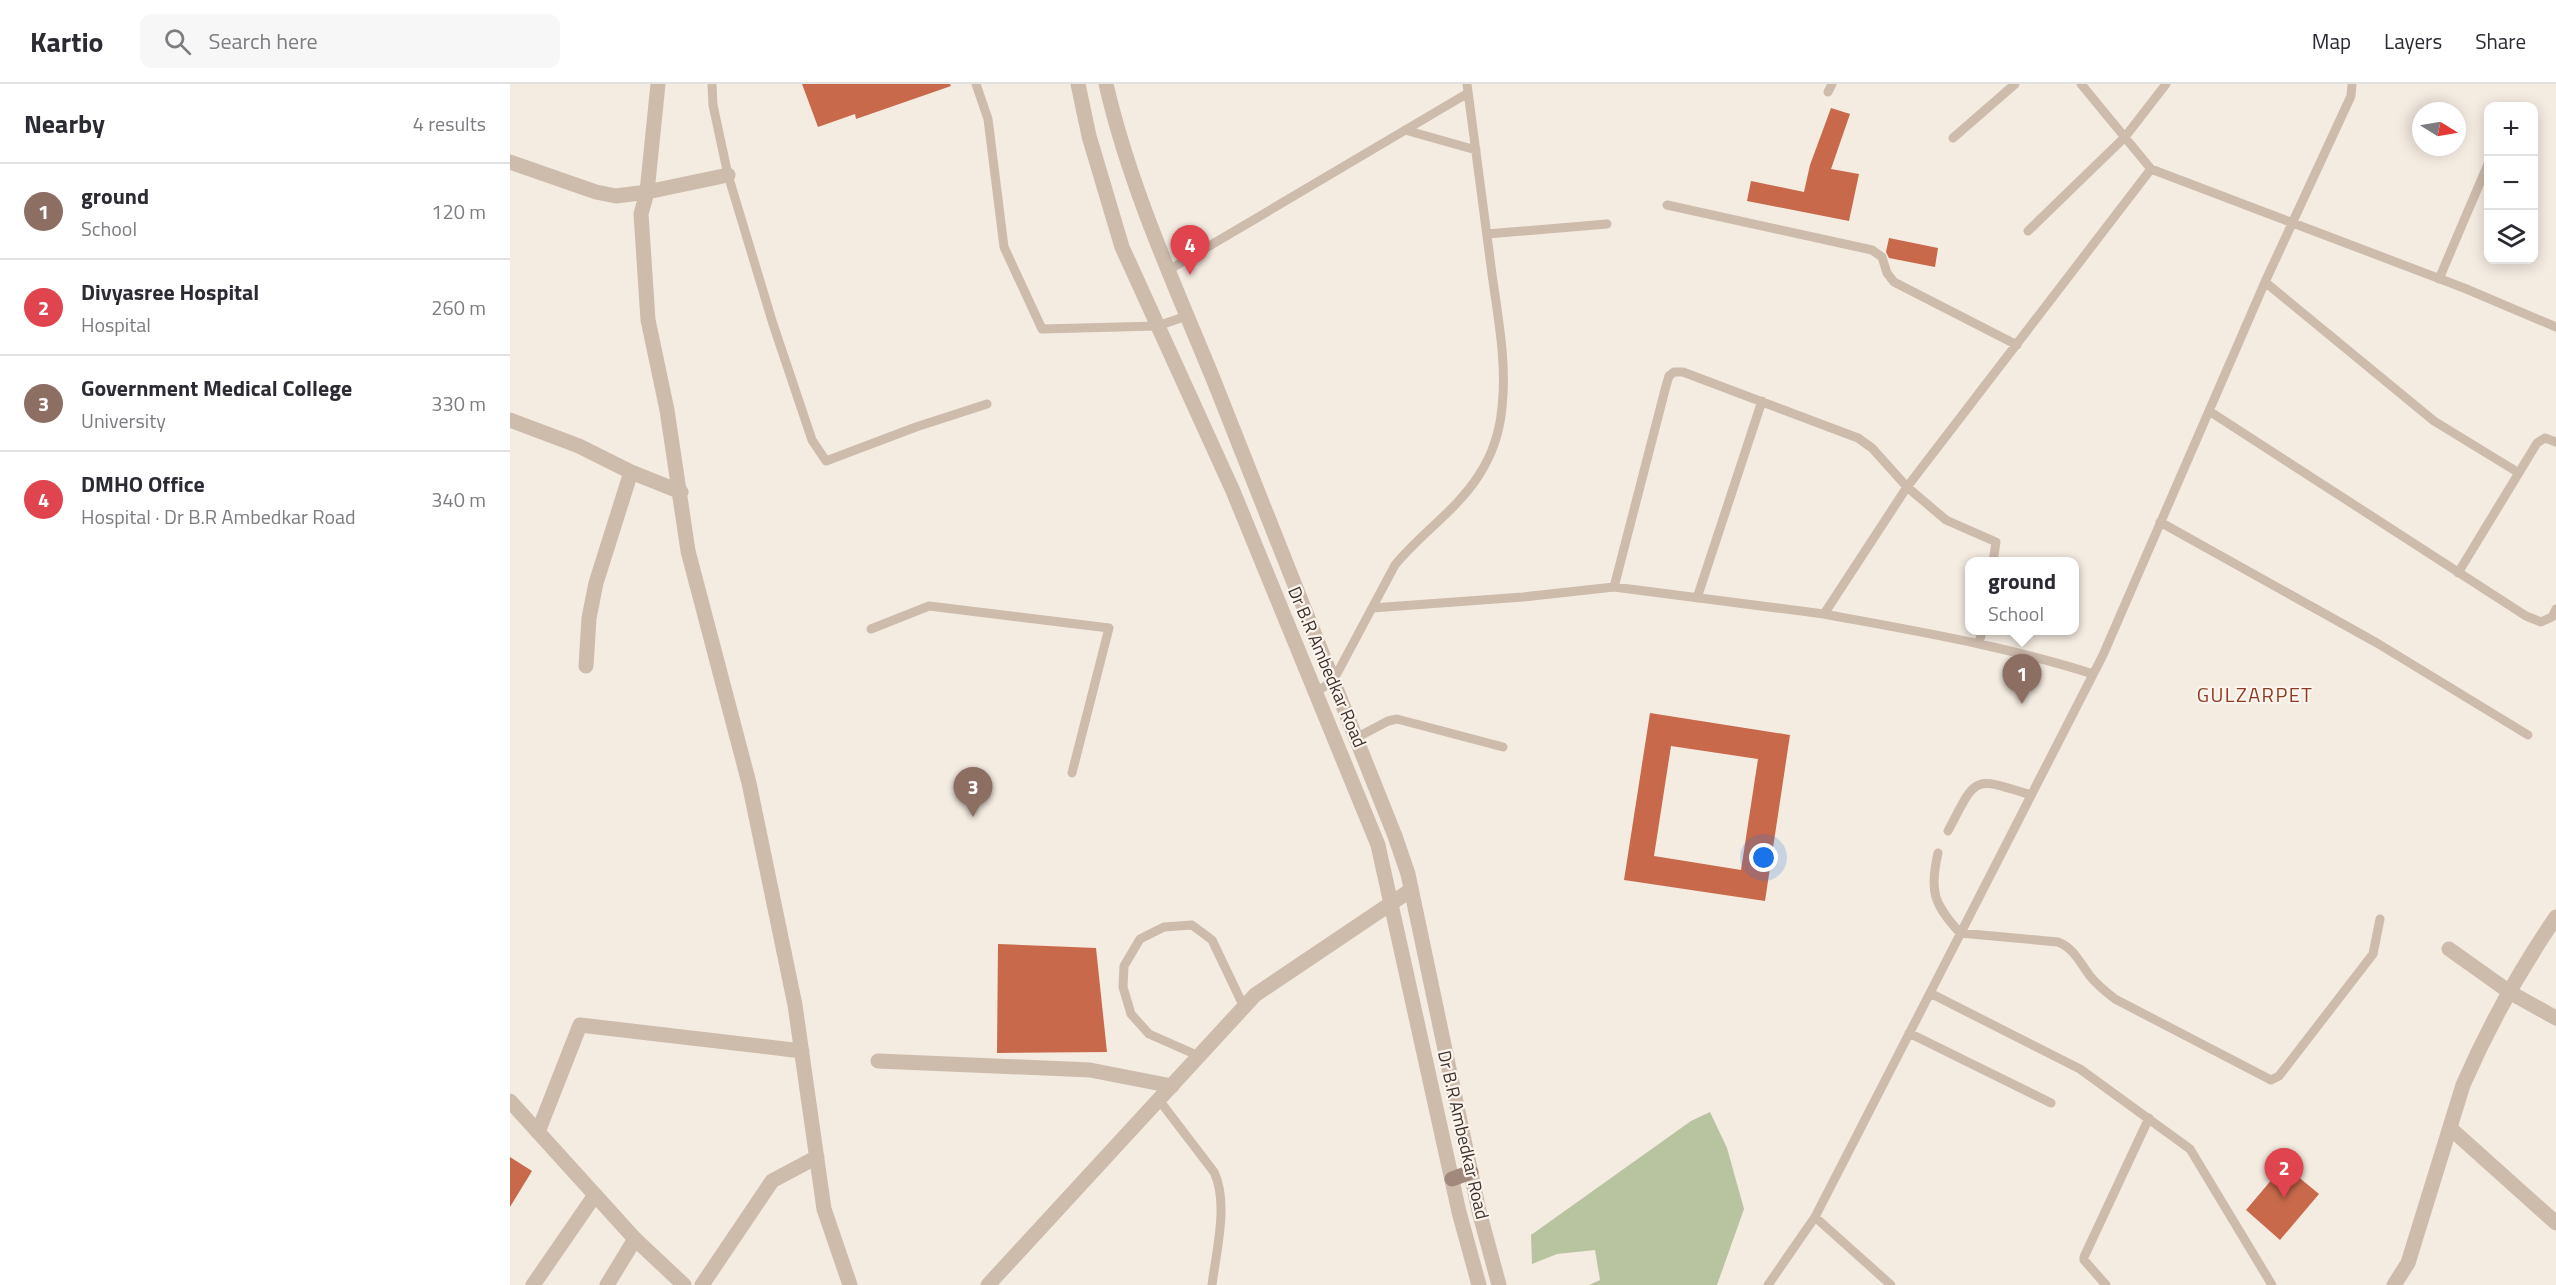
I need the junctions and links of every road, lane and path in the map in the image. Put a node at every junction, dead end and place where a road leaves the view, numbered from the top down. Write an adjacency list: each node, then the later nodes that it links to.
1 (658, 84): 19 (street)
2 (712, 84): 18 (lane)
3 (976, 84): 29 (lane)
4 (1078, 84): 29 (street, Dr B.R Ambedkar Road)
5 (1106, 84): 25 (street, Dr B.R Ambedkar Road)
6 (2015, 84): 13 (lane)
7 (2081, 84): 12 (lane)
8 (2166, 84): 12 (lane)
9 (2352, 84): 22 (lane)
10 (1467, 88): 11 (lane); 14 (lane)
11 (1405, 130): 14 (lane); 25 (lane)
12 (2125, 137): 16 (lane); 23 (lane)
13 (1953, 138)
14 (1476, 150): 24 (lane)
15 (510, 162): 19 (street)
16 (2151, 169): 22 (lane); 31 (lane)
17 (2484, 173): 26 (lane)
18 (728, 175): 19 (street); 33 (lane)
19 (647, 192): 40 (street)
20 (1666, 205): 31 (lane)
21 (1607, 224): 24 (lane)
22 (2293, 224): 26 (lane); 27 (lane)
23 (2028, 231)
24 (1487, 234): 46 (lane)
25 (1167, 271): 28 (street, Dr B.R Ambedkar Road)
26 (2439, 279): 30 (lane)
27 (2265, 282): 34 (lane); 38 (lane)
28 (1187, 315): 29 (lane); 54 (street, Dr B.R Ambedkar Road)
29 (1157, 326): 55 (street, Dr B.R Ambedkar Road)
30 (2556, 327)
31 (2017, 345): 39 (lane)
32 (1762, 401): 39 (lane); 44 (lane); 45 (lane)
33 (987, 404)
34 (2209, 411): 41 (lane); 43 (lane)
35 (510, 420): 37 (street)
36 (2556, 442): 38 (lane)
37 (631, 472): 40 (street); 52 (street)
38 (2519, 473): 43 (lane)
39 (1907, 487): 42 (lane); 48 (lane)
40 (681, 492): 74 (street)
41 (2160, 522): 53 (lane); 56 (lane)
42 (1993, 557)
43 (2458, 573): 47 (lane)
44 (1614, 587): 45 (lane); 46 (lane)
45 (1697, 598): 48 (lane)
46 (1372, 608): 54 (lane)
47 (2556, 609)
48 (1824, 614): 51 (lane)
49 (871, 629): 59 (lane)
50 (1981, 635): 51 (lane)
51 (1979, 644): 53 (lane)
52 (586, 666)
53 (2093, 674): 60 (lane)
54 (1333, 681): 55 (lane); 57 (street, Dr B.R Ambedkar Road)
55 (1316, 692): 64 (street, Dr B.R Ambedkar Road)
56 (2528, 735)
57 (1356, 738): 58 (lane); 63 (street, Dr B.R Ambedkar Road)
58 (1503, 747)
59 (1072, 772)
60 (2031, 795): 61 (lane); 67 (lane)
61 (1948, 831)
62 (1938, 853): 67 (lane)
63 (1411, 890): 64 (street); 85 (street, Dr B.R Ambedkar Road)
64 (1392, 903): 71 (street); 86 (street, Dr B.R Ambedkar Road)
65 (2556, 917): 70 (street)
66 (2380, 919): 67 (lane)
67 (1960, 933): 69 (lane)
68 (2449, 949): 70 (street)
69 (1930, 993): 73 (lane); 81 (lane)
70 (2511, 993): 72 (street); 82 (street)
71 (1244, 1007): 75 (street); 75 (lane)
72 (2556, 1018)
73 (1909, 1033): 80 (lane); 88 (lane)
74 (802, 1051): 83 (street); 84 (street)
75 (1199, 1056): 77 (street)
76 (878, 1061): 77 (street)
77 (1172, 1086): 78 (street)
78 (1159, 1100): 96 (street); 97 (lane)
79 (510, 1101): 83 (street)
80 (2051, 1102)
81 (2150, 1118): 102 (lane); 103 (lane)
82 (2450, 1128): 89 (street); 104 (street)
83 (538, 1132): 87 (street)
84 (817, 1157): 94 (street); 95 (street)
85 (1471, 1172): 86 (main road); 99 (street, Dr B.R Ambedkar Road)
86 (1452, 1179): 98 (street, Dr B.R Ambedkar Road)
87 (595, 1195): 90 (street); 91 (street)
88 (1815, 1217): 100 (lane); 101 (lane)
89 (2556, 1223)
90 (635, 1239): 92 (street); 93 (street)
91 (533, 1285)
92 (607, 1285)
93 (684, 1285)
94 (702, 1285)
95 (850, 1285)
96 (988, 1285)
97 (1212, 1285)
98 (1479, 1285)
99 (1499, 1285)
100 (1768, 1285)
101 (1890, 1285)
102 (2106, 1285)
103 (2272, 1285)
104 (2394, 1285)

